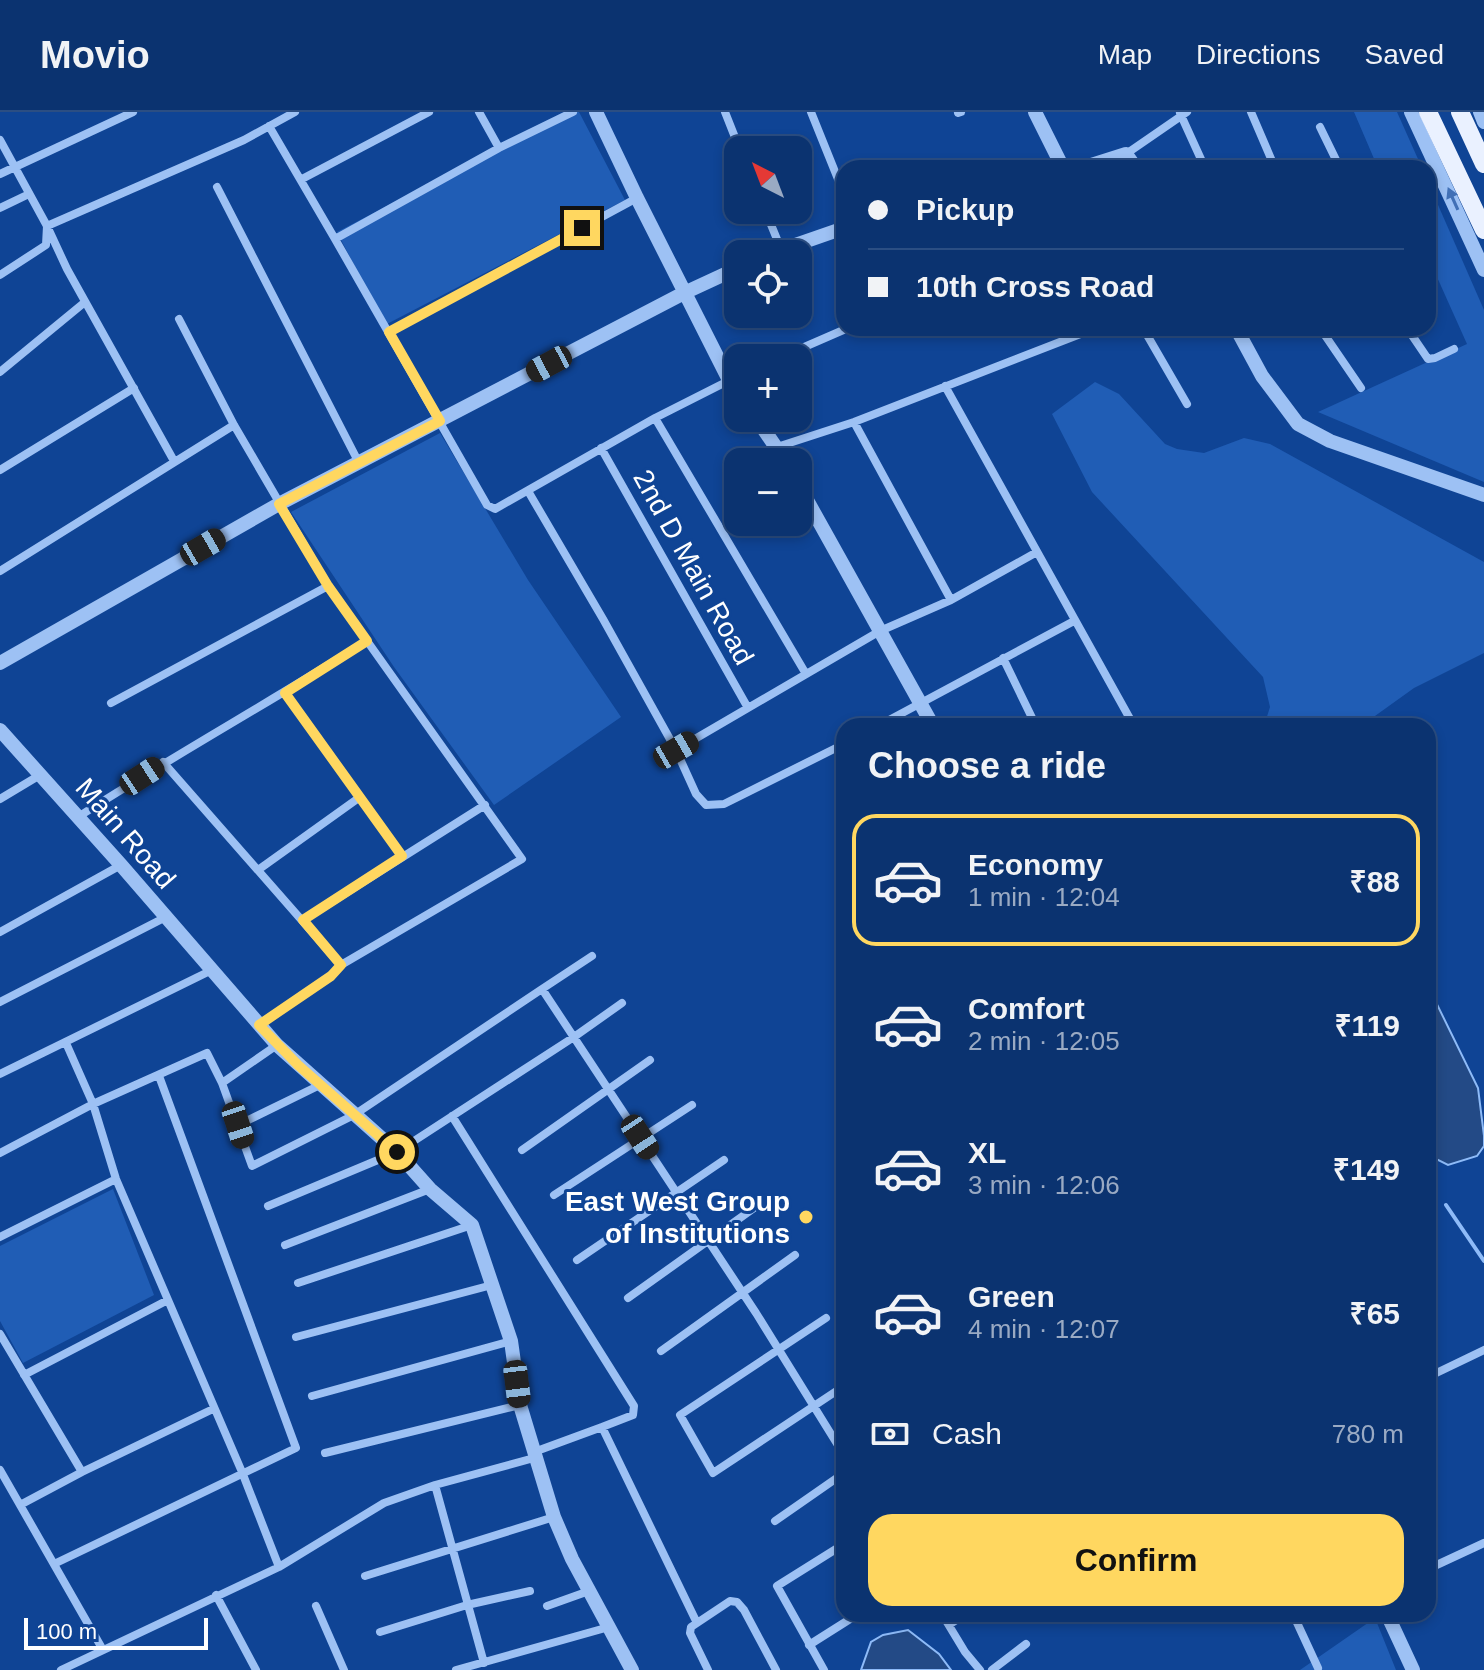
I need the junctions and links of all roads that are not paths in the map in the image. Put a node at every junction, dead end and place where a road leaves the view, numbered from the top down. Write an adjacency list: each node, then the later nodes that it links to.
1 (133, 112): 32 (street)
2 (295, 112): 17 (street)
3 (429, 112): 35 (street)
4 (479, 112): 21 (street)
5 (573, 112): 21 (street)
6 (596, 112): 38 (street)
7 (725, 112): 19 (street)
8 (811, 112): 34 (street)
9 (1035, 112): 23 (street)
10 (1251, 112): 27 (street)
11 (1411, 112): 29 (street, one-way to 11)
12 (1428, 112): 41 (main road)
13 (1460, 112): 30 (main road)
14 (1480, 112): 16 (street)
15 (1182, 113): 22 (street); 26 (street)
16 (1484, 122)
17 (269, 126): 35 (street); 40 (street)
18 (1320, 127): 28 (street)
19 (734, 136)
20 (0, 140): 32 (street)
21 (499, 148): 43 (street)
22 (1126, 154): 24 (street); 25 (street)
23 (1059, 160)
24 (1107, 160)
25 (1130, 160)
26 (1202, 160)
27 (1272, 160)
28 (1336, 160)
29 (1433, 160)
30 (1484, 164)
31 (1436, 166): 45 (street, one-way to 31)
32 (13, 168): 33 (street); 37 (street)
33 (0, 174)
34 (836, 174)
35 (302, 179): 43 (street)
36 (217, 187): 75 (street)
37 (29, 194): 39 (street); 40 (street)
38 (637, 198): 48 (street); 51 (street)
39 (0, 208)
40 (47, 226): 47 (street); 49 (street)
41 (1484, 230)
42 (836, 231): 44 (street)
43 (335, 239): 51 (street)
44 (808, 240)
45 (1484, 270)
46 (724, 274): 48 (street)
47 (0, 275)
48 (684, 293): 60 (street); 68 (street)
49 (85, 302): 61 (street); 64 (street)
50 (179, 319): 70 (street)
51 (389, 332): 68 (street)
52 (836, 333): 58 (street)
53 (1075, 336): 63 (street)
54 (1148, 336): 66 (street)
55 (1240, 336): 78 (street)
56 (1325, 336): 65 (street)
57 (1412, 336): 59 (street)
58 (811, 344)
59 (1454, 349)
60 (724, 362)
61 (0, 372)
62 (724, 383): 67 (street)
63 (945, 386): 69 (street); 81 (street)
64 (134, 388): 74 (street); 76 (street)
65 (1361, 388)
66 (1187, 404)
67 (655, 418): 73 (street); 90 (street)
68 (440, 421): 75 (street); 77 (street)
69 (854, 422): 72 (street); 84 (street)
70 (234, 425): 74 (street); 79 (street)
71 (766, 432): 72 (street)
72 (777, 447)
73 (601, 448): 77 (street); 94 (street, 2nd D Main Road)
74 (174, 461): 82 (street)
75 (359, 463): 79 (street)
76 (0, 470)
77 (528, 491): 101 (street)
78 (1484, 495)
79 (279, 504): 83 (street); 89 (street)
80 (812, 509): 86 (street)
81 (1037, 552): 84 (street); 85 (street)
82 (0, 571)
83 (328, 586): 87 (street); 92 (street)
84 (951, 600): 86 (street)
85 (1074, 621): 88 (street); 98 (street)
86 (880, 631): 90 (street); 93 (street)
87 (367, 641): 91 (street); 106 (street)
88 (1003, 658): 93 (street); 97 (street)
89 (0, 663)
90 (806, 674): 94 (street)
91 (285, 693): 102 (street); 104 (street)
92 (111, 703)
93 (921, 704): 95 (street); 96 (street)
94 (748, 708): 101 (street)
95 (894, 718)
96 (929, 718)
97 (1032, 718)
98 (1129, 718)
99 (3, 738): 103 (street, Main Road)
100 (836, 748): 101 (street)
101 (676, 750)
102 (163, 762): 107 (street); 110 (street)
103 (40, 775): 105 (street); 107 (street, Main Road)
104 (360, 797): 108 (street); 110 (street)
105 (0, 799)
106 (485, 805): 108 (street); 115 (street)
107 (78, 817): 109 (street, Main Road)
108 (402, 856): 112 (street)
109 (121, 865): 111 (street, Main Road); 113 (street)
110 (258, 870): 112 (street)
111 (164, 918): 116 (street, Main Road); 118 (street)
112 (303, 920): 115 (street)
113 (0, 932)
114 (592, 956): 117 (street)
115 (341, 965): 120 (street)
116 (210, 971): 120 (street, Main Road); 122 (street)
117 (542, 989): 121 (street); 132 (street)
118 (0, 1002)
119 (622, 1003): 121 (street)
120 (259, 1025): 123 (street, Main Road)
121 (574, 1037): 129 (street); 133 (street)
122 (66, 1043): 125 (street); 130 (street)
123 (277, 1045): 127 (street); 128 (street, Main Road)
124 (650, 1060): 129 (street)
125 (0, 1074)
126 (159, 1076): 127 (street); 130 (street); 177 (street)
127 (222, 1083): 134 (street)
128 (320, 1085): 132 (street, Main Road); 134 (street)
129 (608, 1089): 135 (street); 136 (street)
130 (93, 1104): 138 (street); 140 (street)
131 (692, 1105): 135 (street)
132 (354, 1115): 134 (street); 137 (street, Main Road)
133 (452, 1116): 137 (street); 171 (street)
134 (238, 1125)
135 (640, 1137): 142 (street); 143 (street)
136 (522, 1150)
137 (397, 1152): 141 (street, Main Road); 145 (street)
138 (0, 1153)
139 (724, 1160): 142 (street)
140 (116, 1179): 147 (street); 156 (street)
141 (430, 1189): 146 (street, Main Road); 149 (street)
142 (676, 1191): 148 (street); 151 (street)
143 (554, 1195)
144 (761, 1203): 148 (street)
145 (268, 1206)
146 (472, 1225): 152 (street); 153 (street)
147 (0, 1237)
148 (708, 1240): 154 (street); 155 (street)
149 (285, 1245)
150 (795, 1255): 154 (street)
151 (577, 1260)
152 (298, 1283)
153 (492, 1285): 159 (street); 160 (street)
154 (742, 1291): 161 (street); 163 (street)
155 (628, 1298)
156 (166, 1301): 165 (street); 170 (street)
157 (826, 1318): 161 (street)
158 (0, 1334): 165 (street)
159 (296, 1337)
160 (511, 1341): 167 (street); 168 (street)
161 (779, 1349): 169 (street); 169 (street)
162 (1484, 1350): 164 (street)
163 (661, 1351)
164 (1436, 1373)
165 (24, 1375): 176 (street)
166 (836, 1392): 169 (street)
167 (312, 1396)
168 (520, 1405): 173 (street); 174 (street)
169 (814, 1407): 172 (street)
170 (213, 1409): 176 (street); 177 (street)
171 (602, 1427): 174 (street); 196 (street)
172 (836, 1442)
173 (325, 1453)
174 (534, 1455): 179 (street); 181 (street)
175 (0, 1470): 180 (street)
176 (82, 1472): 180 (street)
177 (242, 1472): 186 (street); 188 (street)
178 (836, 1479): 182 (street)
179 (435, 1485): 184 (street); 188 (street)
180 (20, 1505): 186 (street)
181 (554, 1517): 184 (street); 191 (street)
182 (775, 1521)
183 (1484, 1543): 187 (street)
184 (452, 1548): 189 (street); 193 (street)
185 (836, 1549): 206 (street)
186 (54, 1564): 207 (street)
187 (1436, 1565)
188 (279, 1567): 192 (street)
189 (365, 1576)
190 (530, 1591): 193 (street)
191 (589, 1591): 195 (street); 203 (street)
192 (216, 1595): 207 (street); 209 (street)
193 (467, 1605): 204 (street); 208 (street)
194 (316, 1606): 214 (street)
195 (547, 1606)
196 (696, 1621): 216 (street); 217 (street)
197 (845, 1622): 206 (street)
198 (947, 1622): 202 (street)
199 (953, 1622): 202 (street)
200 (1297, 1622): 210 (street)
201 (1391, 1622): 221 (street)
202 (949, 1625): 219 (street)
203 (609, 1627): 208 (street); 211 (street)
204 (380, 1632)
205 (1026, 1644): 220 (street)
206 (809, 1645): 218 (street)
207 (103, 1650): 212 (street)
208 (484, 1663): 215 (street)
209 (255, 1668): 213 (street)
210 (1318, 1668)
211 (630, 1669)
212 (61, 1670)
213 (244, 1670)
214 (344, 1670)
215 (456, 1670)
216 (708, 1670)
217 (776, 1670)
218 (824, 1670)
219 (980, 1670)
220 (992, 1670)
221 (1413, 1670)

